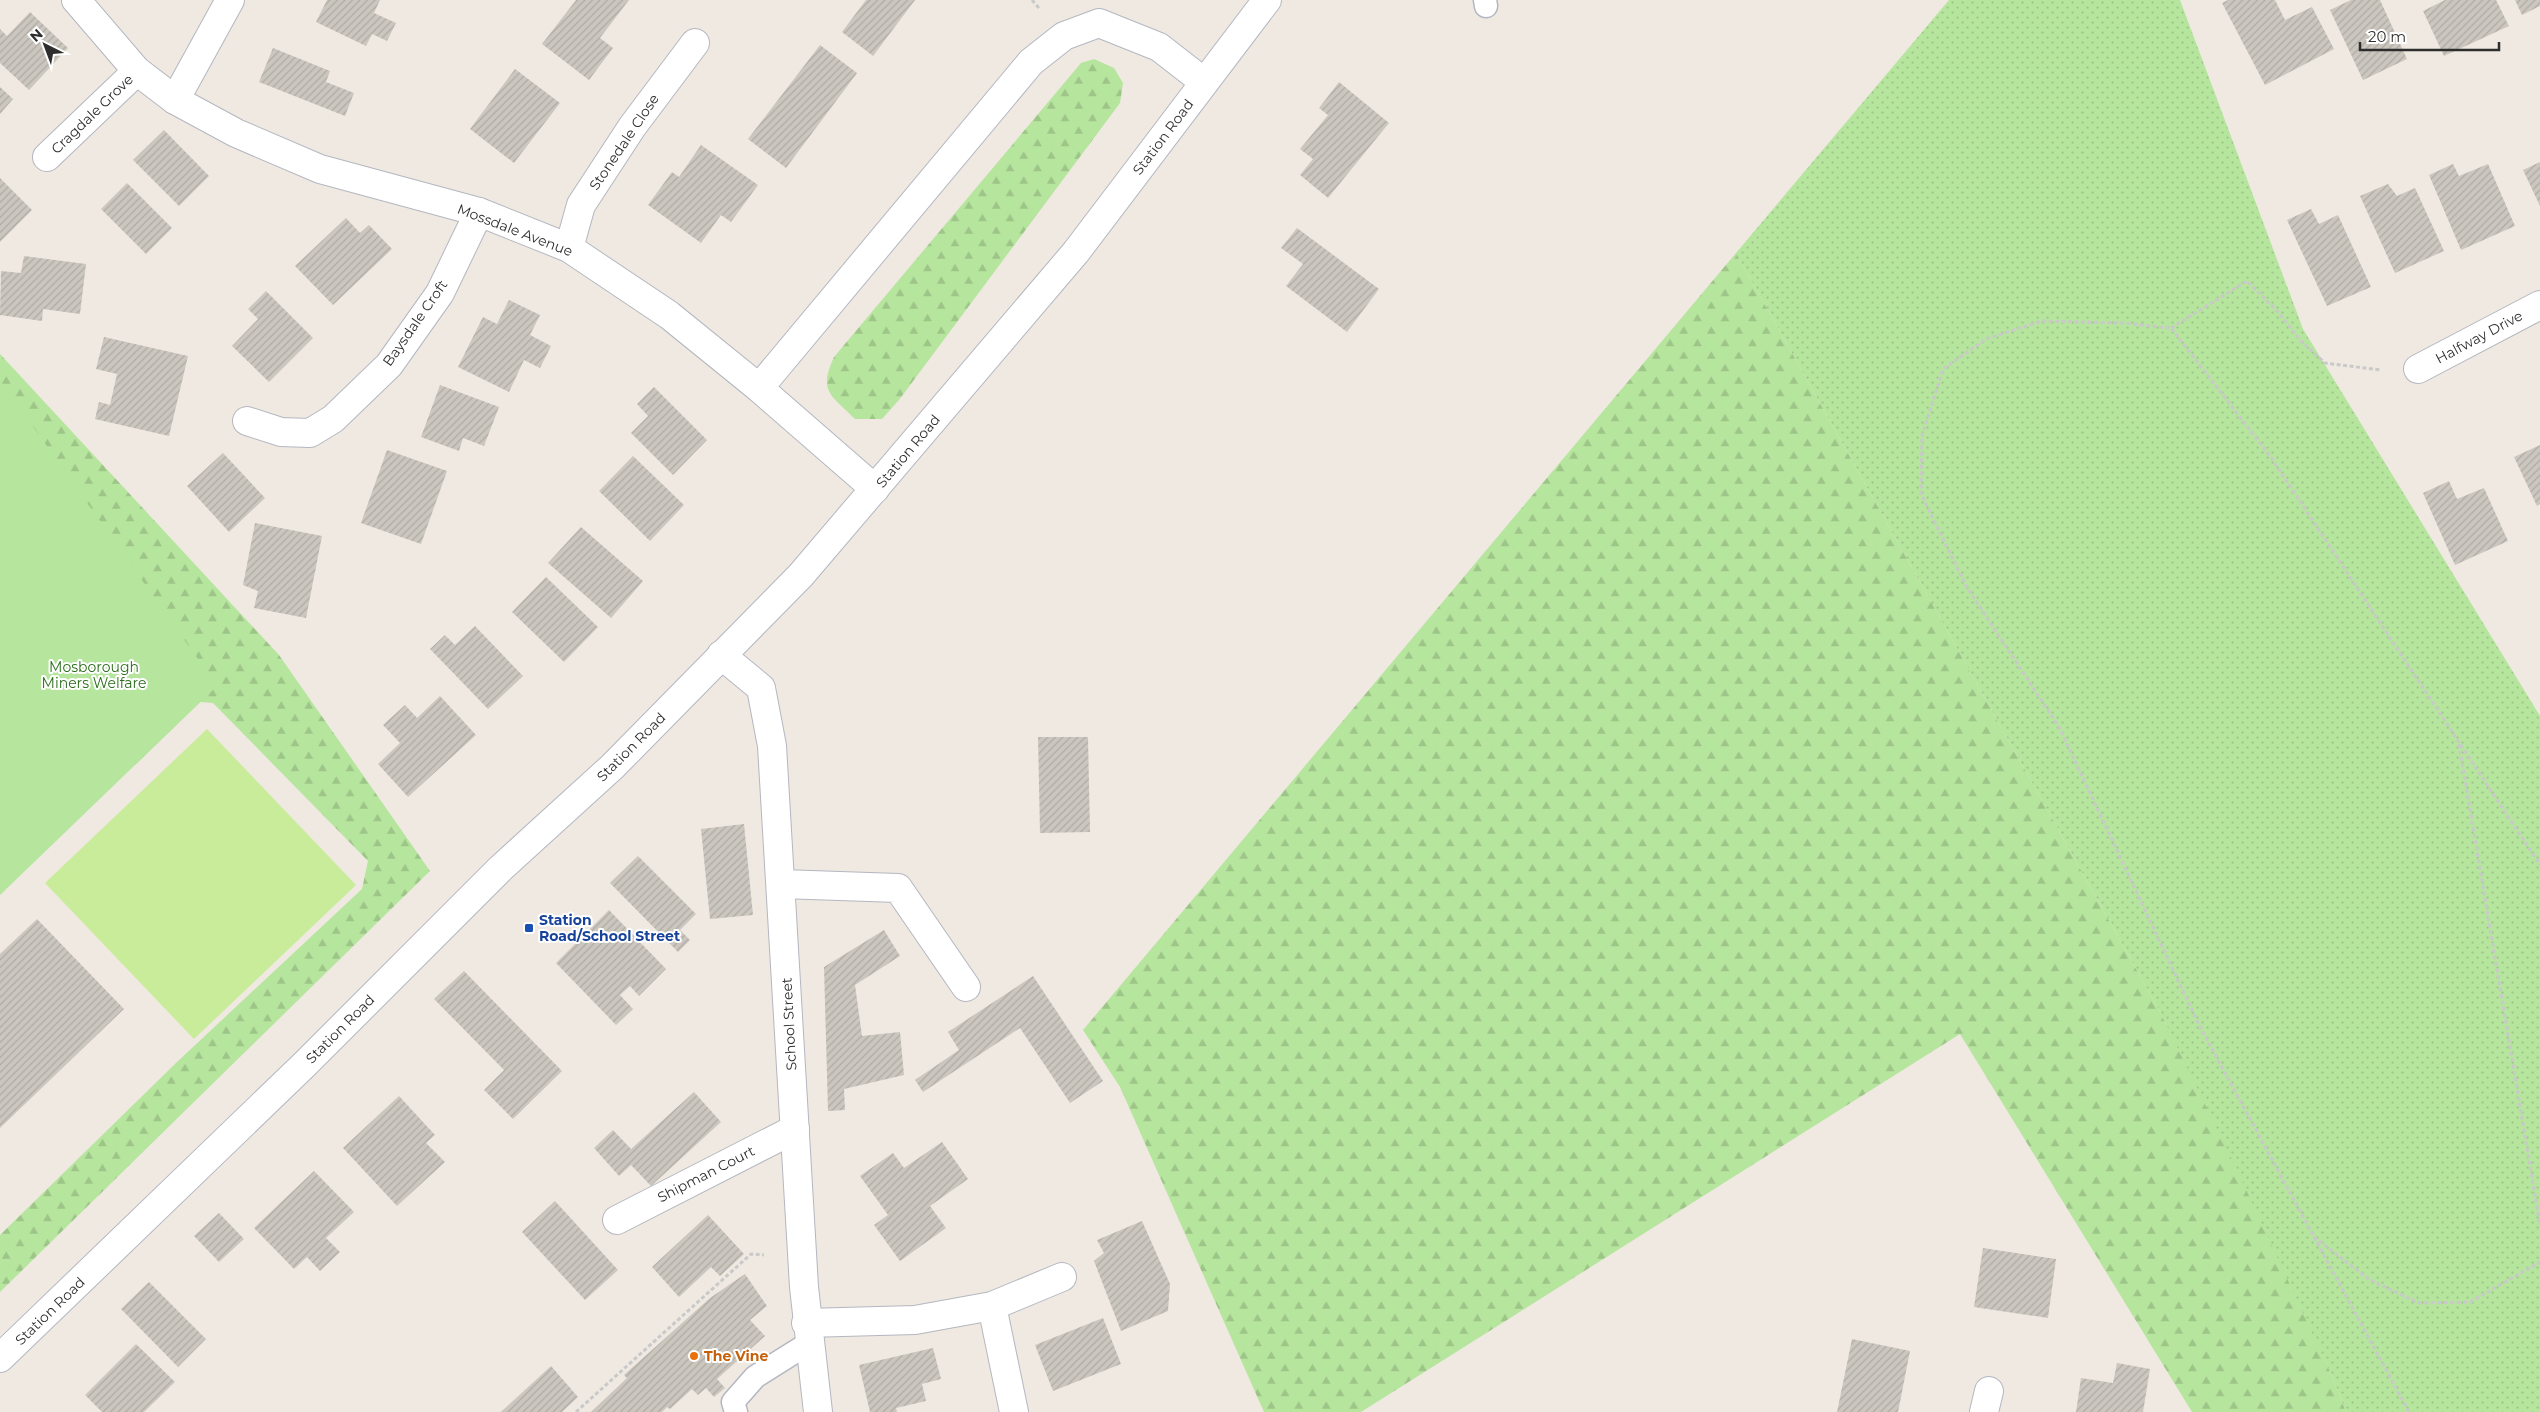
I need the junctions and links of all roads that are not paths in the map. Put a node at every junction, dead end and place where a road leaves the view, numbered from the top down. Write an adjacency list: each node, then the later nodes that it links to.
1 (76, 0): 5 (street, Mossdale Avenue)
2 (230, 0): 7 (street)
3 (1264, 1): 6 (street, Station Road)
4 (695, 43): 10 (street, Stonedale Close)
5 (137, 71): 7 (street, Mossdale Avenue); 8 (street, Cragdale Grove)
6 (1204, 82): 13 (street); 15 (street, Station Road)
7 (175, 100): 9 (street, Mossdale Avenue)
8 (47, 157)
9 (479, 212): 10 (street, Mossdale Avenue); 14 (street, Baysdale Croft)
10 (569, 248): 13 (street, Mossdale Avenue)
11 (2540, 305): 12 (street, Halfway Drive)
12 (2418, 369)
13 (759, 388): 15 (street, Mossdale Avenue)
14 (247, 421)
15 (875, 489): 16 (street, Station Road)
16 (722, 655): 17 (street, School Street); 24 (street, Station Road)
17 (781, 884): 18 (street); 19 (street, School Street)
18 (966, 987)
19 (794, 1129): 20 (street, Shipman Court); 23 (street, School Street)
20 (617, 1220)
21 (1062, 1277): 22 (street)
22 (992, 1306): 23 (street); 27 (street)
23 (808, 1333): 25 (lane); 26 (street, School Street)
24 (0, 1358)
25 (736, 1412)
26 (818, 1412)
27 (1014, 1412)

